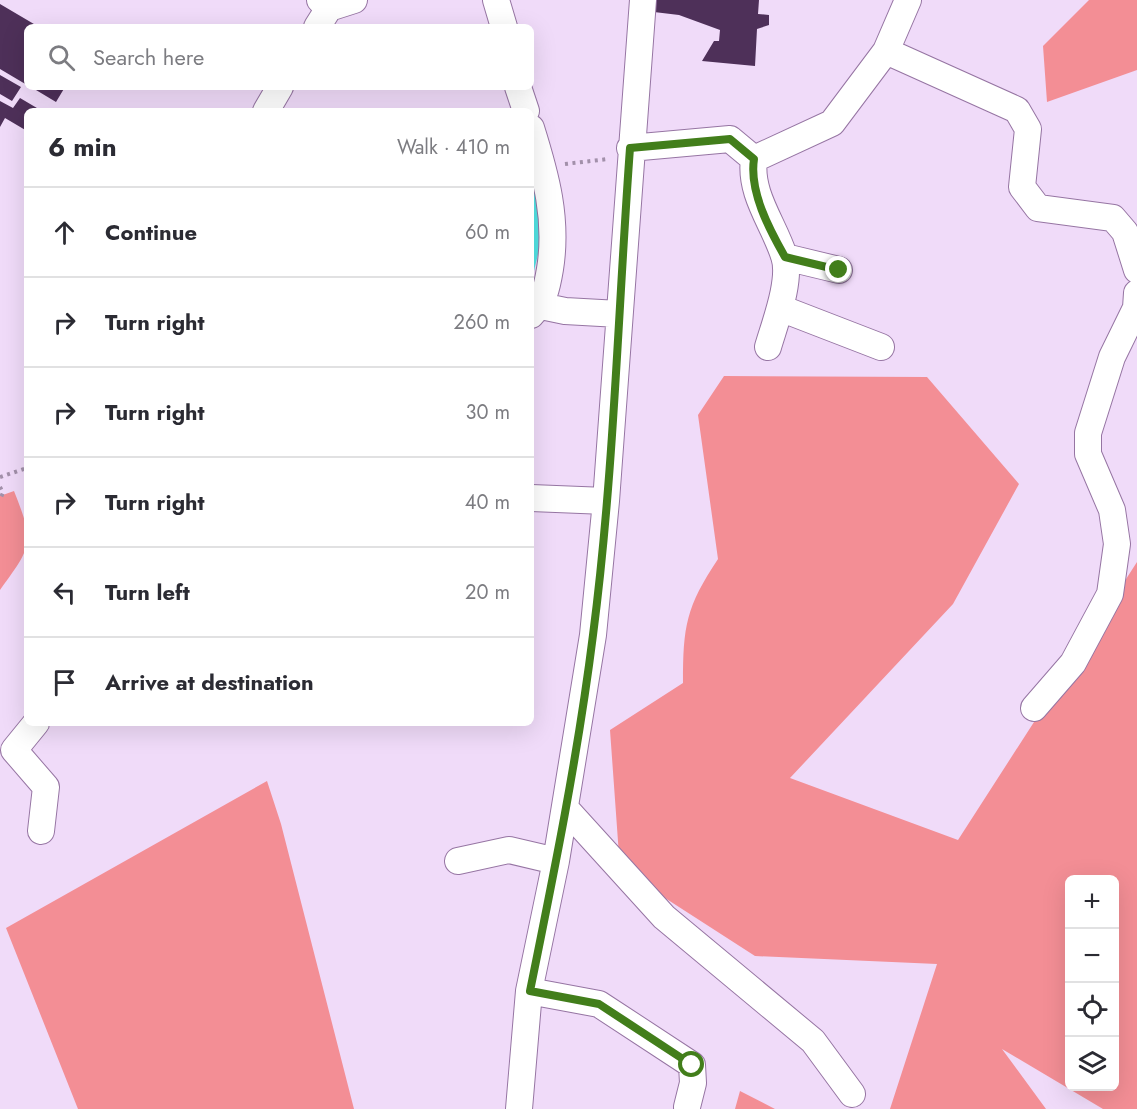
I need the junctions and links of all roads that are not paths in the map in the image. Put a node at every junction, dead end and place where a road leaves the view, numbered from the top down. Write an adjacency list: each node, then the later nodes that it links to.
1 (354, 0): 5 (street)
2 (496, 0): 6 (street)
3 (643, 0): 13 (street)
4 (908, 0): 7 (street)
5 (322, 12)
6 (503, 24)
7 (886, 51): 14 (street); 17 (street)
8 (278, 90): 10 (street)
9 (519, 90): 11 (street)
10 (268, 108)
11 (525, 108)
12 (534, 137): 20 (street)
13 (630, 152): 14 (street); 21 (street)
14 (754, 159): 15 (street)
15 (785, 257): 16 (street); 19 (street)
16 (839, 270)
17 (1137, 270)
18 (1137, 294): 26 (street)
19 (780, 308): 22 (street); 23 (street)
20 (536, 310): 21 (street)
21 (619, 314): 25 (street)
22 (768, 346)
23 (881, 346)
24 (534, 498): 25 (street)
25 (606, 501): 28 (street)
26 (1034, 708)
27 (34, 726): 29 (street)
28 (565, 808): 31 (street); 33 (street)
29 (41, 831)
30 (458, 861): 31 (street)
31 (556, 861): 32 (street)
32 (530, 991): 34 (street); 35 (street)
33 (852, 1094)
34 (687, 1107)
35 (519, 1109)

